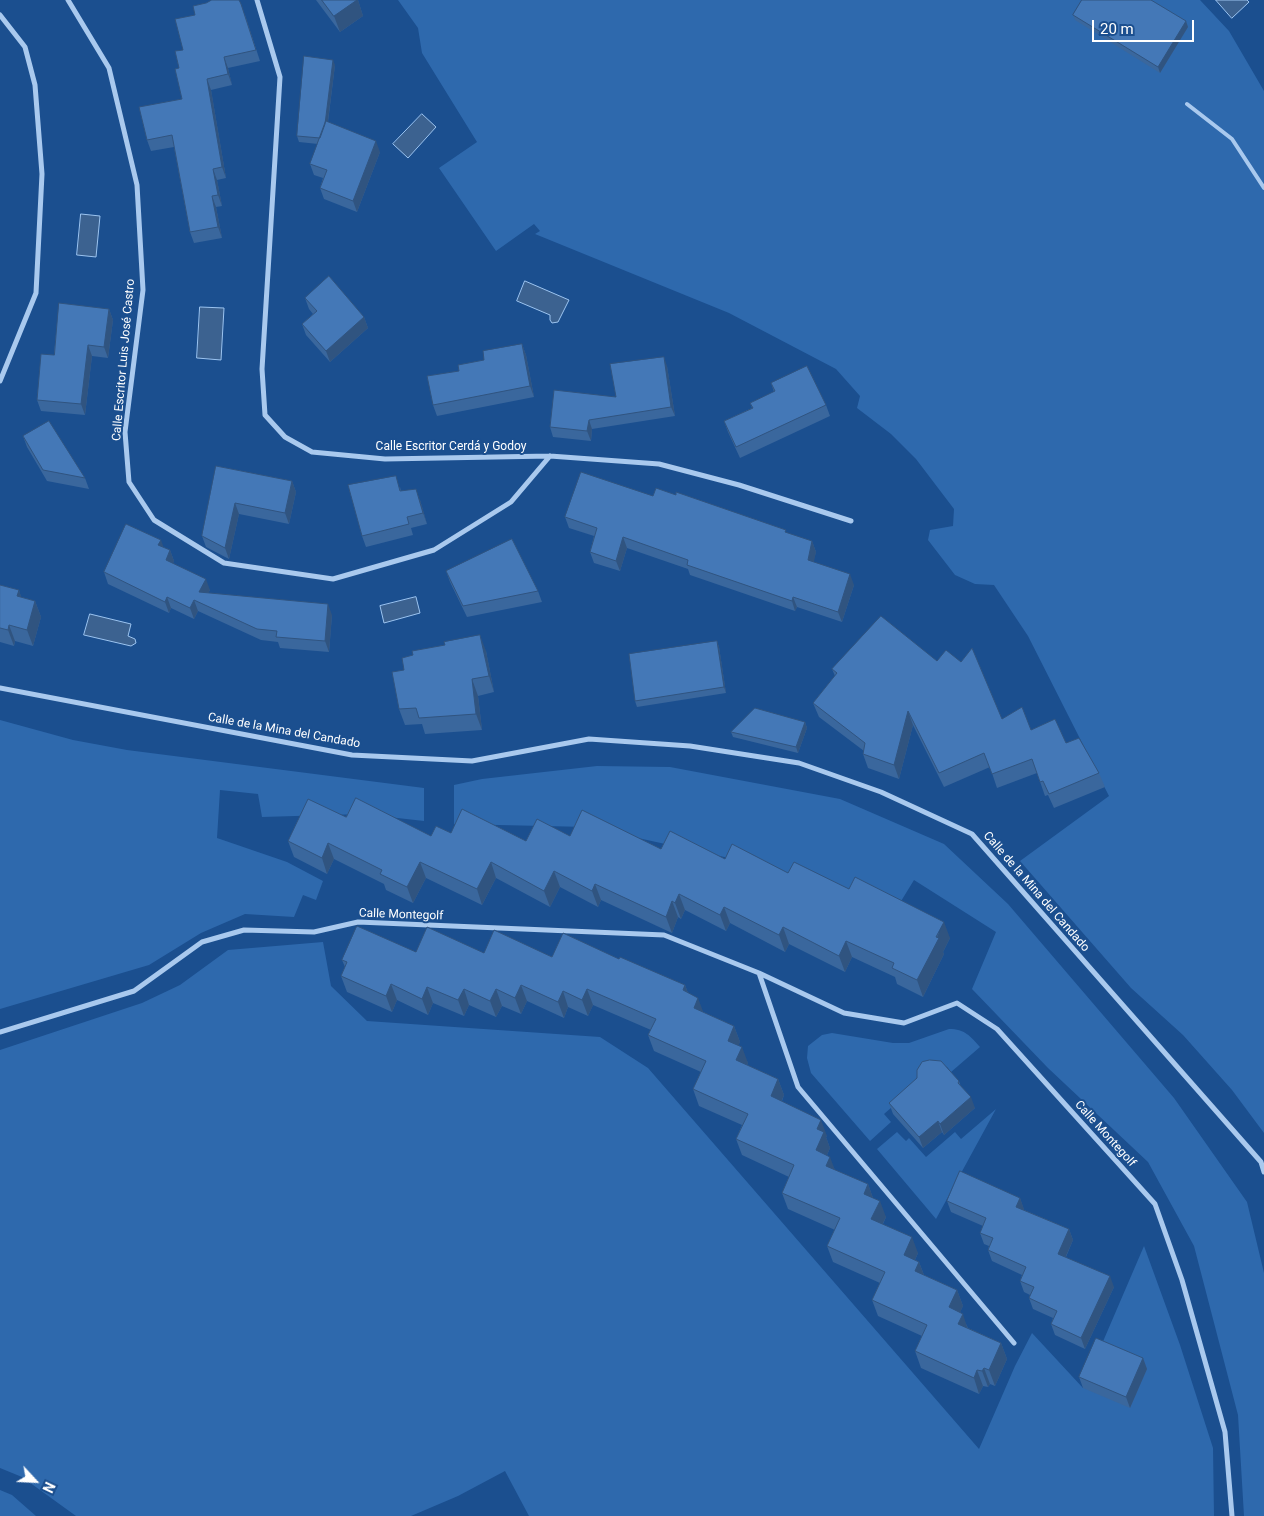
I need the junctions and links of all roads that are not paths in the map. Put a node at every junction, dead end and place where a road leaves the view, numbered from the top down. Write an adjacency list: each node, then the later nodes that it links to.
1 (68, 0): 7 (street, Calle Escritor Luis José Castro)
2 (257, 0): 7 (street, Calle Escritor Cerdá y Godoy)
3 (0, 15): 6 (street)
4 (1187, 104): 5 (lane)
5 (1264, 188)
6 (0, 381)
7 (550, 456): 8 (street, Calle Escritor Cerdá y Godoy)
8 (851, 521)
9 (0, 688): 12 (street, Calle de la Mina del Candado)
10 (759, 973): 11 (street, Calle Montegolf); 13 (street); 14 (street, Calle Montegolf)
11 (0, 1032)
12 (1264, 1172)
13 (1014, 1343)
14 (1232, 1516)

